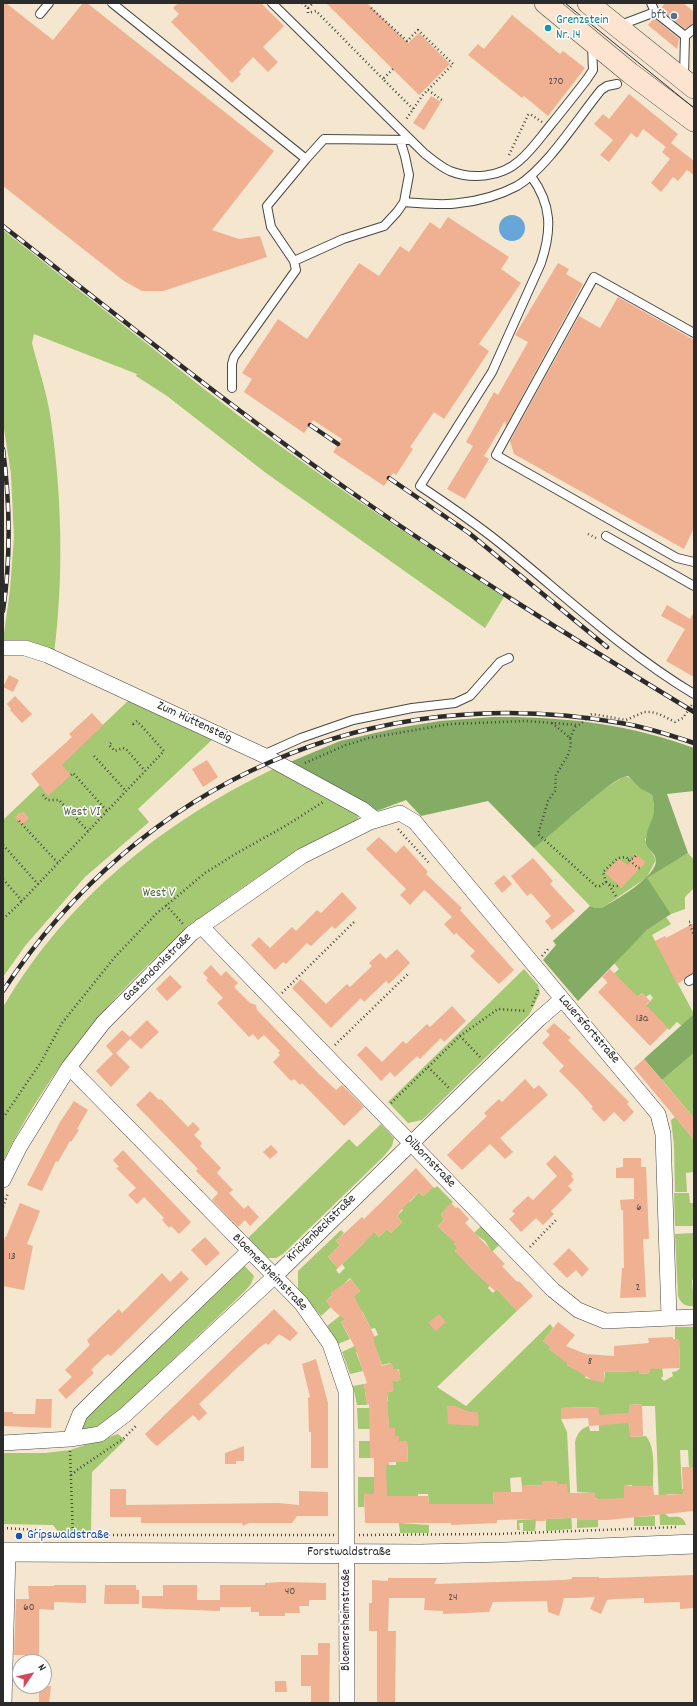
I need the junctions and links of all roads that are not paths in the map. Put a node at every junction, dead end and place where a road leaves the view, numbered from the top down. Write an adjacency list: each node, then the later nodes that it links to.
1 (49, 3): 8 (lane)
2 (112, 3): 18 (lane)
3 (272, 3): 17 (lane)
4 (545, 3): 12 (main road)
5 (588, 3): 9 (main road)
6 (651, 3): 7 (lane)
7 (655, 12): 9 (lane); 11 (lane)
8 (40, 14)
9 (617, 26): 14 (main road)
10 (694, 29): 11 (lane)
11 (685, 36): 14 (lane)
12 (590, 39): 15 (main road); 17 (lane)
13 (617, 84): 19 (lane)
14 (689, 84)
15 (694, 121)
16 (400, 140): 17 (lane); 18 (lane); 20 (lane)
17 (410, 140)
18 (306, 159): 21 (lane)
19 (531, 176): 20 (lane); 29 (lane)
20 (404, 202): 21 (lane)
21 (294, 261): 23 (lane)
22 (694, 333): 25 (lane)
23 (232, 388)
24 (606, 536): 26 (lane)
25 (694, 562)
26 (694, 586)
27 (3, 648): 30 (street, Zum Hüttensteig)
28 (509, 658): 30 (lane)
29 (694, 694)
30 (263, 755): 31 (street, Zum Hüttensteig)
31 (376, 820): 32 (street, Gastendonkstraße); 33 (street, Lauersfortstraße)
32 (201, 926): 34 (street, Gastendonkstraße); 35 (street, Dilbornstraße)
33 (562, 999): 35 (street, Krickenbeckstraße); 39 (street, Lauersfortstraße)
34 (69, 1067): 36 (street, Gastendonkstraße); 37 (street, Bloemersheimstraße)
35 (411, 1143): 38 (street, Krickenbeckstraße); 39 (street, Dilbornstraße)
36 (7, 1183)
37 (249, 1251): 38 (street, Bloemersheimstraße); 41 (street)
38 (275, 1276): 41 (street, Krickenbeckstraße); 45 (street, Bloemersheimstraße)
39 (669, 1317): 40 (street, Dilbornstraße)
40 (694, 1317)
41 (70, 1439): 42 (street, Krickenbeckstraße)
42 (3, 1443)
43 (694, 1544): 45 (street, Forstwaldstraße)
44 (5, 1552): 45 (street, Forstwaldstraße); 46 (street)
45 (348, 1553): 47 (street, Bloemersheimstraße)
46 (4, 1703)
47 (347, 1703)

